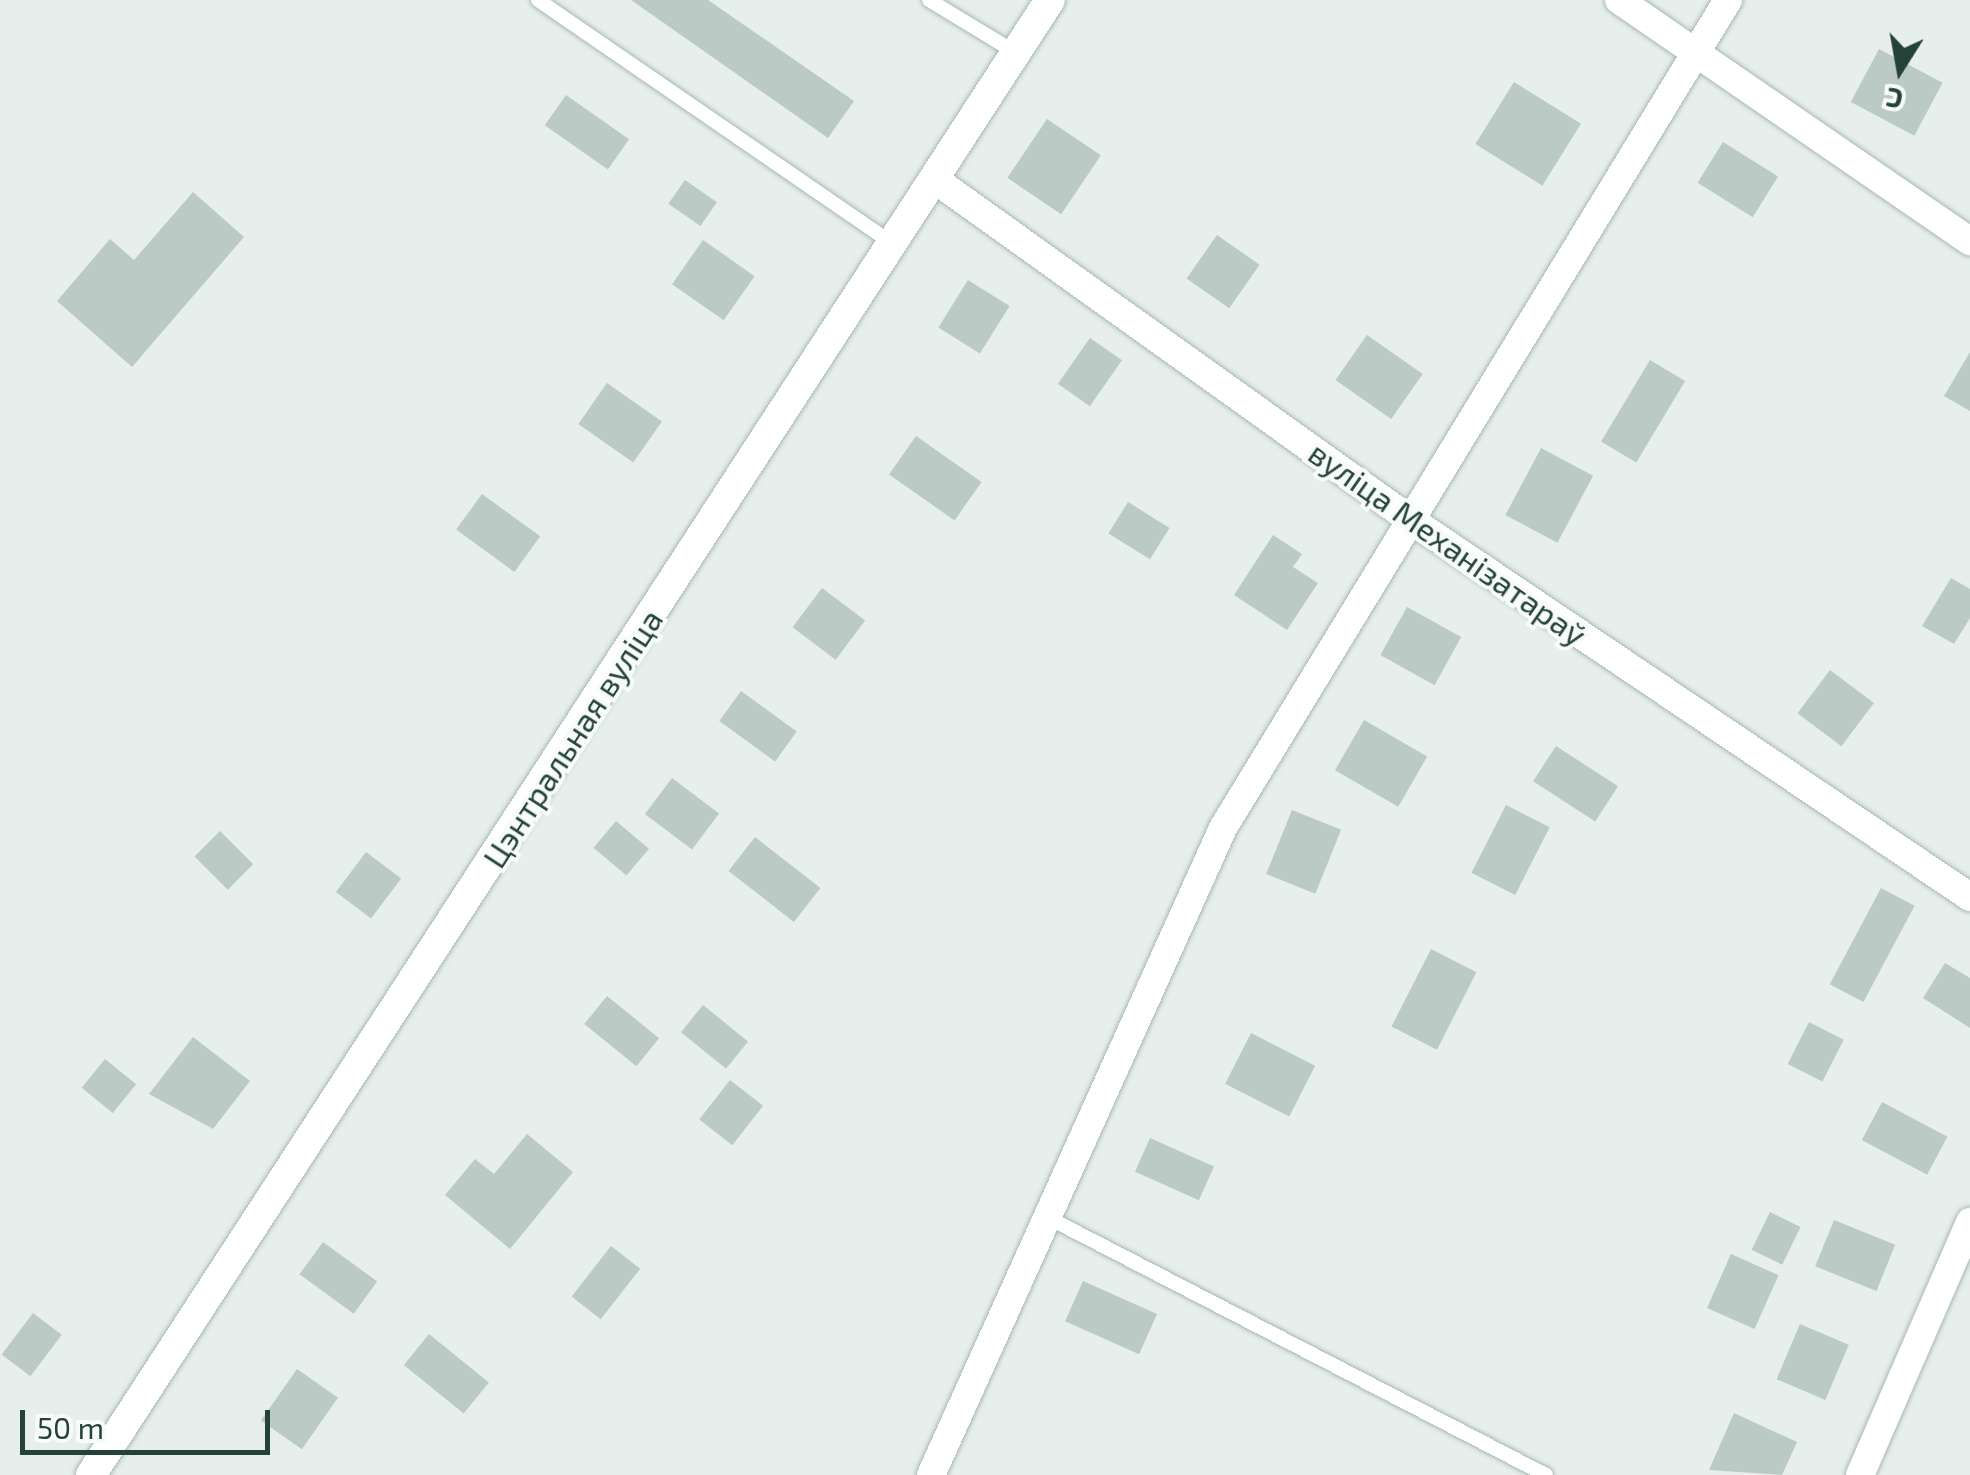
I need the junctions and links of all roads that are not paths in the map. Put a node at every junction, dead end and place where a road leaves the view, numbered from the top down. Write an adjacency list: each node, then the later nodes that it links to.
1 (538, 0): 10 (lane)
2 (929, 0): 7 (lane)
3 (1050, 0): 7 (street, Цэнтральная вуліца)
4 (1619, 0): 6 (street)
5 (1728, 0): 6 (street)
6 (1696, 50): 9 (street); 11 (street)
7 (1016, 52): 8 (street, Цэнтральная вуліца)
8 (934, 179): 10 (street, Цэнтральная вуліца); 11 (street, вуліца Механізатараў)
9 (1970, 241)
10 (893, 245): 15 (street, Цэнтральная вуліца)
11 (1411, 520): 12 (street, вуліца Механізатараў); 13 (street)
12 (1970, 897)
13 (1044, 1216): 16 (street); 17 (lane)
14 (1970, 1222): 18 (street)
15 (91, 1475)
16 (931, 1475)
17 (1546, 1475)
18 (1860, 1475)

